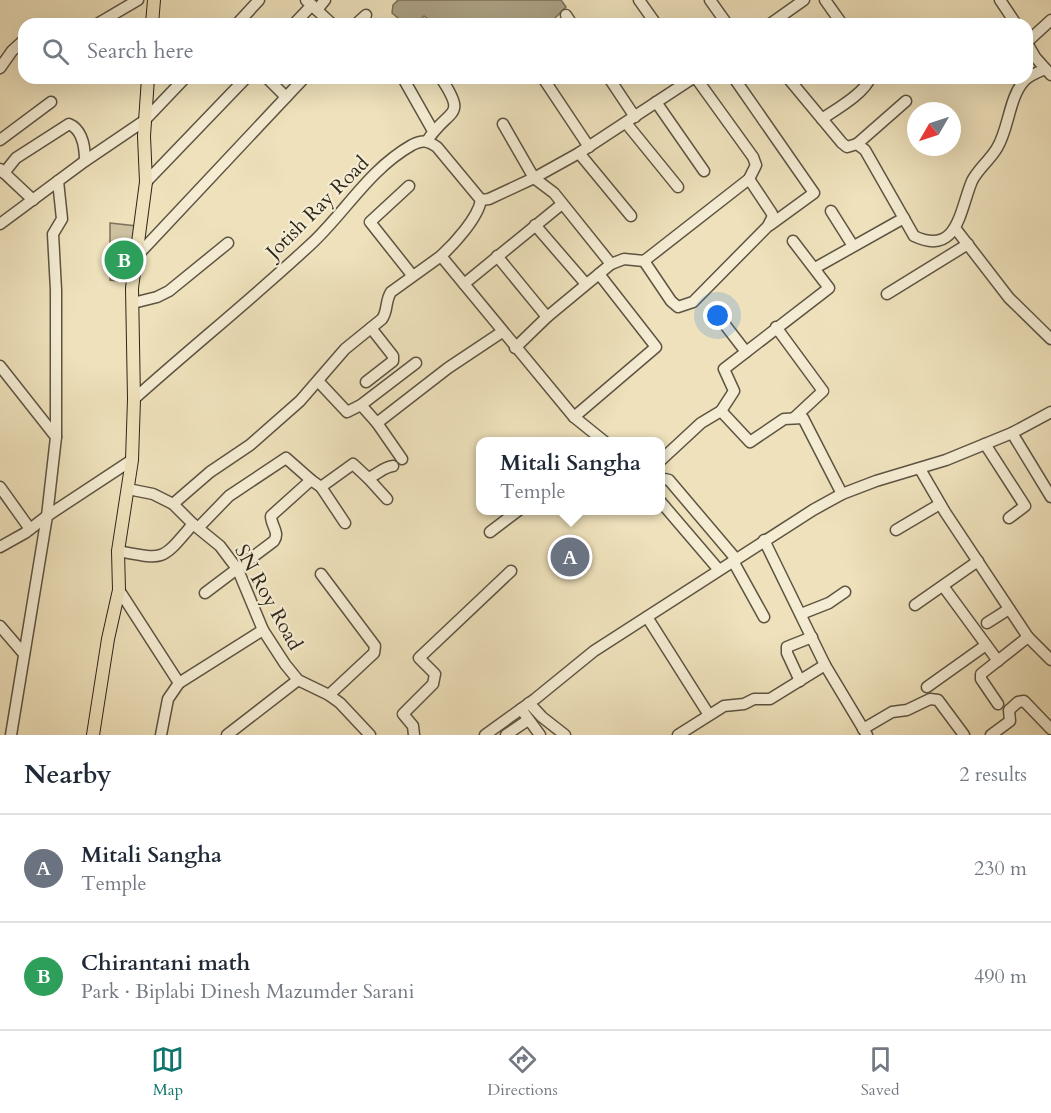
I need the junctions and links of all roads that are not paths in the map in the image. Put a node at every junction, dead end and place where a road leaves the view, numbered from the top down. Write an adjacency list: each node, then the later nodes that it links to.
1 (138, 0): 13 (street)
2 (154, 0): 14 (main road)
3 (259, 0): 15 (street)
4 (325, 0): 11 (street)
5 (639, 0): 19 (street)
6 (710, 0): 20 (street)
7 (804, 0): 10 (street)
8 (825, 0): 22 (street)
9 (1000, 0): 23 (street)
10 (789, 4): 21 (street)
11 (312, 5): 16 (street); 17 (street)
12 (366, 15): 18 (street)
13 (107, 18)
14 (152, 18)
15 (242, 18)
16 (300, 18)
17 (324, 18)
18 (363, 18)
19 (652, 18)
20 (723, 18)
21 (776, 18)
22 (838, 18)
23 (1012, 18)
24 (1051, 20): 25 (street)
25 (1033, 37)
26 (18, 46): 28 (street)
27 (1033, 51): 29 (street)
28 (0, 68)
29 (1048, 72): 30 (street)
30 (1033, 76)
31 (147, 84): 52 (main road)
32 (179, 84): 52 (street)
33 (240, 84): 65 (street)
34 (273, 84): 46 (street)
35 (298, 84): 46 (street)
36 (406, 84): 54 (street)
37 (445, 84): 54 (street)
38 (546, 84): 58 (street)
39 (612, 84): 51 (street)
40 (684, 84): 49 (street)
41 (698, 84): 63 (street)
42 (738, 84): 76 (street)
43 (793, 84): 50 (street)
44 (867, 84): 50 (street)
45 (1022, 84): 77 (street)
46 (286, 97): 84 (street)
47 (906, 101): 57 (street)
48 (51, 102): 55 (street)
49 (656, 102): 51 (street); 61 (street)
50 (822, 119): 57 (street)
51 (631, 120): 58 (street); 67 (street)
52 (144, 121): 59 (street); 65 (main road)
53 (503, 124): 62 (street)
54 (433, 131): 56 (street)
55 (0, 140)
56 (427, 141): 69 (street); 106 (street, Jotish Ray Road)
57 (857, 144): 73 (street)
58 (584, 150): 62 (street); 72 (street)
59 (85, 161): 60 (street); 64 (street)
60 (2, 171): 68 (street)
61 (704, 171)
62 (534, 178): 69 (street); 70 (street)
63 (749, 179): 76 (street); 85 (street)
64 (58, 181): 68 (street); 114 (street)
65 (146, 182): 84 (main road)
66 (410, 186): 89 (street)
67 (678, 188)
68 (33, 200): 74 (street)
69 (481, 200): 82 (street)
70 (562, 204): 75 (street); 86 (street)
71 (831, 212): 81 (street)
72 (631, 216)
73 (904, 218): 77 (street); 81 (street)
74 (0, 224)
75 (535, 225): 83 (street); 91 (street)
76 (768, 226): 85 (street)
77 (955, 228): 80 (street)
78 (793, 241): 87 (street)
79 (228, 243): 93 (street)
80 (968, 244): 92 (street); 99 (street)
81 (853, 246): 87 (street)
82 (441, 256): 89 (street); 90 (street)
83 (497, 256): 90 (street); 94 (street)
84 (135, 258): 93 (main road)
85 (644, 261): 86 (street)
86 (611, 264): 88 (street)
87 (815, 268): 96 (street)
88 (599, 274): 91 (street); 110 (street)
89 (412, 275): 97 (street)
90 (464, 284): 98 (street)
91 (586, 284): 94 (street)
92 (887, 294)
93 (133, 303): 106 (main road)
94 (547, 317): 100 (street)
95 (719, 317): 101 (street)
96 (776, 327): 101 (street); 111 (street)
97 (371, 328): 104 (street); 105 (street)
98 (502, 332): 100 (street); 112 (street)
99 (1051, 339)
100 (515, 348): 110 (street)
101 (746, 352): 108 (street)
102 (416, 363): 107 (street)
103 (0, 366): 114 (street)
104 (318, 381): 107 (street); 129 (street)
105 (366, 382)
106 (134, 399): 118 (main road)
107 (362, 405): 112 (street)
108 (721, 411): 111 (street); 117 (street)
109 (1051, 412): 113 (street)
110 (574, 417): 115 (street)
111 (794, 418): 126 (street)
112 (376, 423): 120 (street)
113 (1012, 433): 116 (street); 127 (street)
114 (56, 437): 133 (street)
115 (596, 437)
116 (985, 444): 119 (street); 134 (street)
117 (665, 456)
118 (132, 460): 125 (main road); 133 (street)
119 (920, 469): 126 (street); 130 (street)
120 (368, 478): 124 (street); 128 (street)
121 (665, 479): 143 (street)
122 (310, 480): 124 (street); 136 (street); 145 (street)
123 (0, 486): 137 (street)
124 (321, 487): 135 (street)
125 (128, 489): 129 (street, SN Roy Road); 142 (main road)
126 (842, 494): 140 (street)
127 (1051, 497)
128 (387, 499)
129 (173, 504): 136 (street, SN Roy Road)
130 (940, 504): 138 (street); 144 (street)
131 (665, 507): 146 (street)
132 (512, 515): 139 (street)
133 (47, 516): 137 (street); 164 (street)
134 (1009, 518)
135 (345, 523)
136 (196, 526): 142 (street); 145 (street, SN Roy Road)
137 (30, 529): 141 (street)
138 (896, 530)
139 (490, 532)
140 (764, 540): 143 (street); 155 (street)
141 (0, 547)
142 (118, 551): 150 (main road)
143 (735, 560): 146 (street); 157 (street)
144 (978, 561): 149 (street); 154 (street)
145 (238, 570): 152 (street); 160 (street, SN Roy Road)
146 (719, 570): 156 (street)
147 (511, 571): 185 (street)
148 (321, 573): 172 (street)
149 (942, 586): 153 (street); 163 (street)
150 (119, 590): 170 (street); 181 (main road)
151 (845, 592): 155 (street)
152 (205, 593)
153 (915, 605)
154 (1009, 609): 158 (street); 162 (street)
155 (801, 614): 161 (street)
156 (647, 617): 174 (street); 175 (street)
157 (764, 617)
158 (987, 623)
159 (0, 626): 164 (street)
160 (263, 630): 168 (street, SN Roy Road); 170 (street)
161 (812, 637): 167 (street); 169 (street)
162 (1028, 637): 165 (street); 166 (street)
163 (986, 645): 166 (street); 171 (street)
164 (24, 654): 180 (street)
165 (1051, 660)
166 (998, 661): 173 (street)
167 (825, 665): 169 (street); 179 (street)
168 (298, 680): 172 (street, SN Roy Road); 183 (street)
169 (800, 681): 175 (street)
170 (179, 683): 182 (street)
171 (927, 687)
172 (329, 695): 184 (street, SN Roy Road)
173 (998, 704)
174 (525, 706): 176 (street); 177 (street); 189 (street)
175 (709, 715): 190 (street)
176 (528, 720): 187 (street); 188 (street)
177 (498, 726): 186 (street); 187 (street)
178 (1051, 729): 192 (street)
179 (865, 732): 191 (street)
180 (11, 735)
181 (93, 735)
182 (161, 735)
183 (227, 735)
184 (370, 735)
185 (414, 735)
186 (485, 735)
187 (506, 735)
188 (540, 735)
189 (565, 735)
190 (678, 735)
191 (964, 735)
192 (991, 735)

